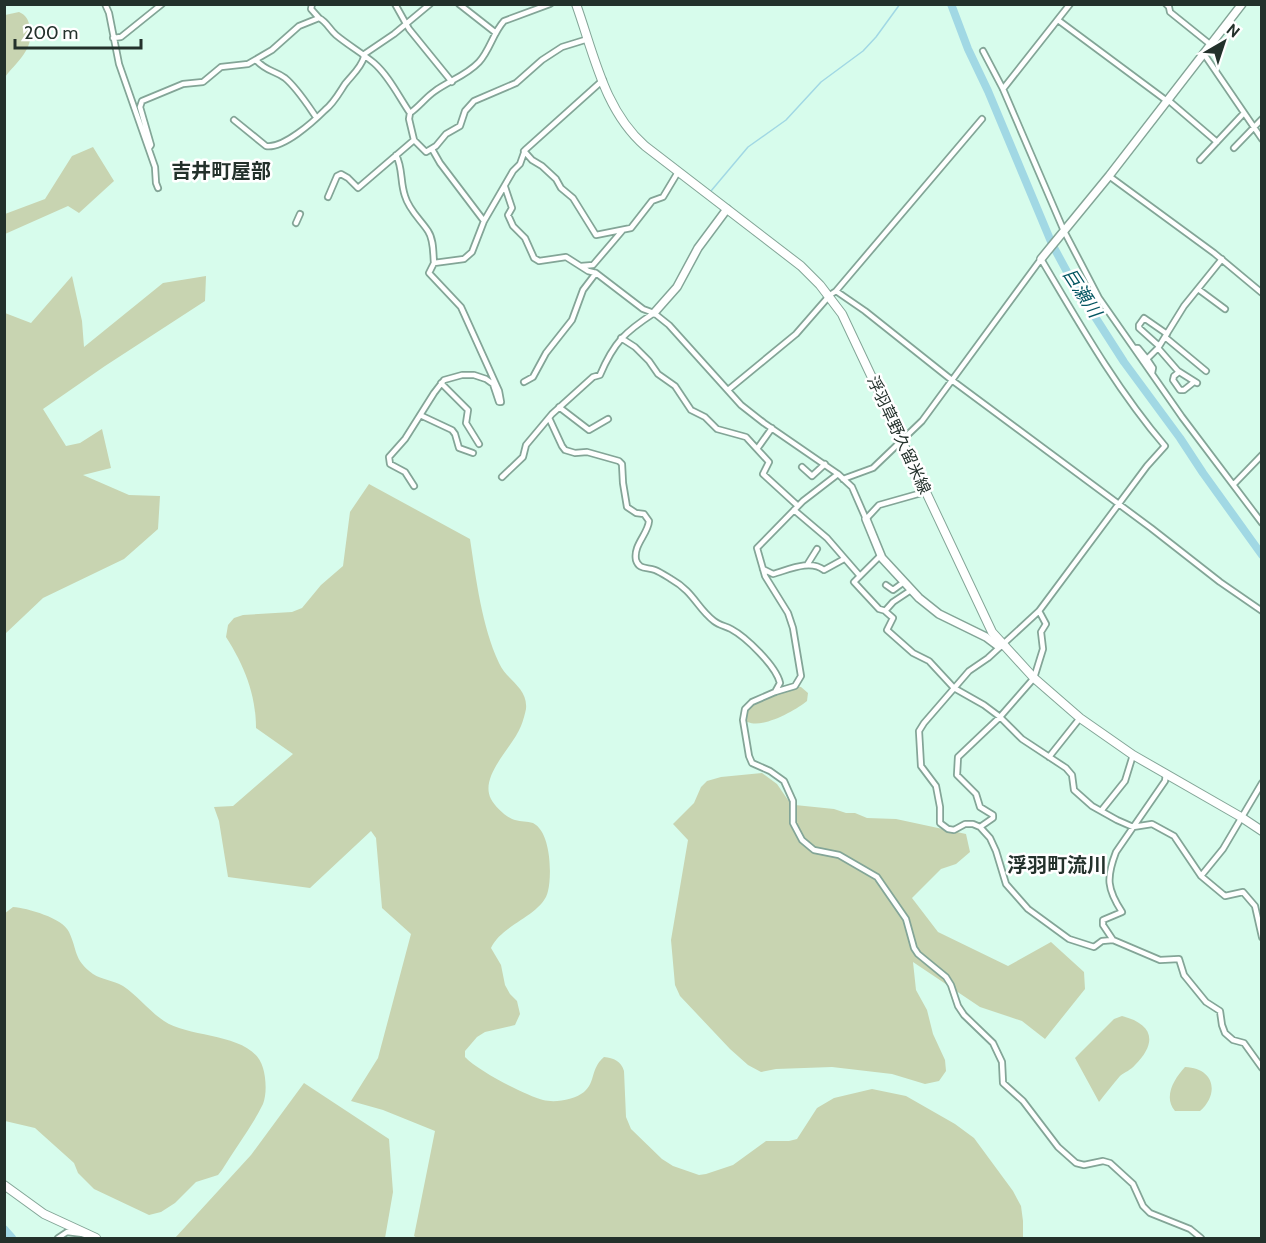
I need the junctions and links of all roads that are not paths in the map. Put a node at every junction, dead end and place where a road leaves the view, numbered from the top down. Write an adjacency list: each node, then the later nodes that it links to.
1 (105, 4): 16 (street)
2 (162, 4): 16 (street)
3 (312, 4): 12 (street)
4 (395, 4): 14 (street)
5 (430, 4): 14 (street)
6 (459, 4): 15 (street)
7 (550, 4): 15 (street)
8 (576, 4): 17 (main road, 浮羽草野久留米線)
9 (1070, 4): 13 (street)
10 (1166, 4): 18 (street)
11 (1242, 4): 18 (street)
12 (319, 18): 21 (street); 22 (street)
13 (1058, 20): 25 (street); 26 (street)
14 (406, 25): 21 (street); 24 (street)
15 (496, 33): 24 (street)
16 (113, 38): 37 (street)
17 (588, 39): 23 (main road, 浮羽草野久留米線); 39 (street)
18 (1211, 45): 20 (street)
19 (983, 51): 25 (street)
20 (1204, 54): 26 (street); 28 (street)
21 (363, 56): 27 (street); 29 (street)
22 (256, 60): 29 (street); 37 (street)
23 (603, 81): 40 (street); 43 (main road, 浮羽草野久留米線)
24 (452, 82): 27 (street)
25 (1003, 89): 53 (street)
26 (1168, 100): 36 (street); 44 (street)
27 (410, 113): 35 (street)
28 (1244, 113): 33 (street); 36 (street)
29 (316, 117): 32 (street)
30 (982, 119): 60 (street)
31 (1262, 119): 33 (street)
32 (234, 120)
33 (1254, 128): 34 (street); 38 (street)
34 (1262, 139)
35 (414, 140): 39 (street); 41 (street)
36 (1217, 142): 42 (street)
37 (149, 148): 46 (street)
38 (1234, 148)
39 (432, 149): 50 (street)
40 (524, 152): 45 (street); 52 (street)
41 (396, 155): 47 (street); 56 (street)
42 (1200, 160)
43 (678, 172): 48 (main road, 浮羽草野久留米線); 52 (street)
44 (1108, 176): 53 (street); 55 (street)
45 (505, 187): 50 (street); 57 (street)
46 (158, 188)
47 (328, 197)
48 (727, 209): 60 (main road, 浮羽草野久留米線); 63 (street)
49 (300, 214): 51 (street)
50 (484, 221): 56 (street)
51 (296, 223)
52 (622, 231): 57 (street)
53 (1064, 231): 54 (street); 67 (street)
54 (1041, 259): 72 (street); 94 (street)
55 (1222, 259): 59 (street); 61 (street)
56 (434, 264): 74 (street)
57 (581, 266): 58 (street)
58 (596, 273): 63 (street); 73 (street)
59 (1198, 289): 62 (street); 64 (street)
60 (833, 293): 72 (street); 75 (street); 81 (main road, 浮羽草野久留米線)
61 (1262, 293)
62 (1225, 309)
63 (654, 313): 65 (street); 75 (street)
64 (1166, 336): 66 (street); 66 (street); 69 (street)
65 (621, 338): 76 (street); 83 (street)
66 (1158, 347): 68 (street); 70 (street)
67 (1135, 348): 68 (street); 71 (street)
68 (1147, 359): 71 (street)
69 (1206, 371)
70 (1179, 372): 70 (street)
71 (1152, 373): 91 (street)
72 (953, 381): 81 (street); 94 (street)
73 (524, 382)
74 (441, 383): 77 (street); 82 (street)
75 (728, 390): 80 (street)
76 (559, 407): 78 (street); 79 (street)
77 (420, 416): 84 (street); 92 (street)
78 (549, 418): 89 (street); 113 (street)
79 (608, 419)
80 (772, 428): 83 (street); 86 (street)
81 (902, 441): 90 (street); 93 (main road, 浮羽草野久留米線)
82 (480, 444)
83 (757, 449): 95 (street)
84 (473, 453)
85 (1262, 455): 91 (street)
86 (825, 464): 87 (street); 88 (street)
87 (802, 467)
88 (838, 474): 90 (street); 95 (street)
89 (502, 477)
90 (843, 479): 96 (street)
91 (1234, 484): 97 (street)
92 (414, 486)
93 (925, 492): 96 (street); 110 (main road, 浮羽草野久留米線)
94 (1119, 505): 108 (street); 109 (street)
95 (796, 508): 100 (street); 102 (street)
96 (866, 519): 99 (street)
97 (1262, 523)
98 (817, 549): 101 (street)
99 (881, 555): 103 (street); 104 (street)
100 (844, 560): 101 (street); 103 (street)
101 (807, 565): 102 (street)
102 (763, 569): 113 (street)
103 (860, 576): 107 (street)
104 (904, 582): 105 (street); 106 (street)
105 (886, 585)
106 (911, 590): 107 (street); 110 (street)
107 (886, 611): 112 (street)
108 (1262, 611)
109 (1039, 612): 110 (street); 111 (street)
110 (1004, 645): 111 (main road, 浮羽草野久留米線); 112 (street)
111 (1034, 678): 114 (street); 115 (main road, 浮羽草野久留米線)
112 (954, 688): 114 (street); 122 (street)
113 (775, 692): 133 (street)
114 (1000, 717): 117 (street); 122 (street)
115 (1080, 718): 116 (main road, 浮羽草野久留米線); 117 (street)
116 (1133, 755): 118 (main road, 浮羽草野久留米線); 120 (street)
117 (1049, 757): 120 (street)
118 (1166, 774): 121 (main road, 浮羽草野久留米線); 123 (street)
119 (1262, 783): 121 (street)
120 (1101, 811): 123 (street)
121 (1241, 817): 124 (main road, 浮羽草野久留米線); 125 (street)
122 (980, 827): 127 (street)
123 (1133, 827): 125 (street); 127 (street)
124 (1262, 831)
125 (1201, 876): 126 (street)
126 (1262, 937)
127 (1113, 940): 128 (street)
128 (1262, 1068)
129 (4, 1185): 130 (main road)
130 (88, 1235): 131 (street); 132 (main road)
131 (58, 1239)
132 (96, 1239)
133 (1201, 1239)

